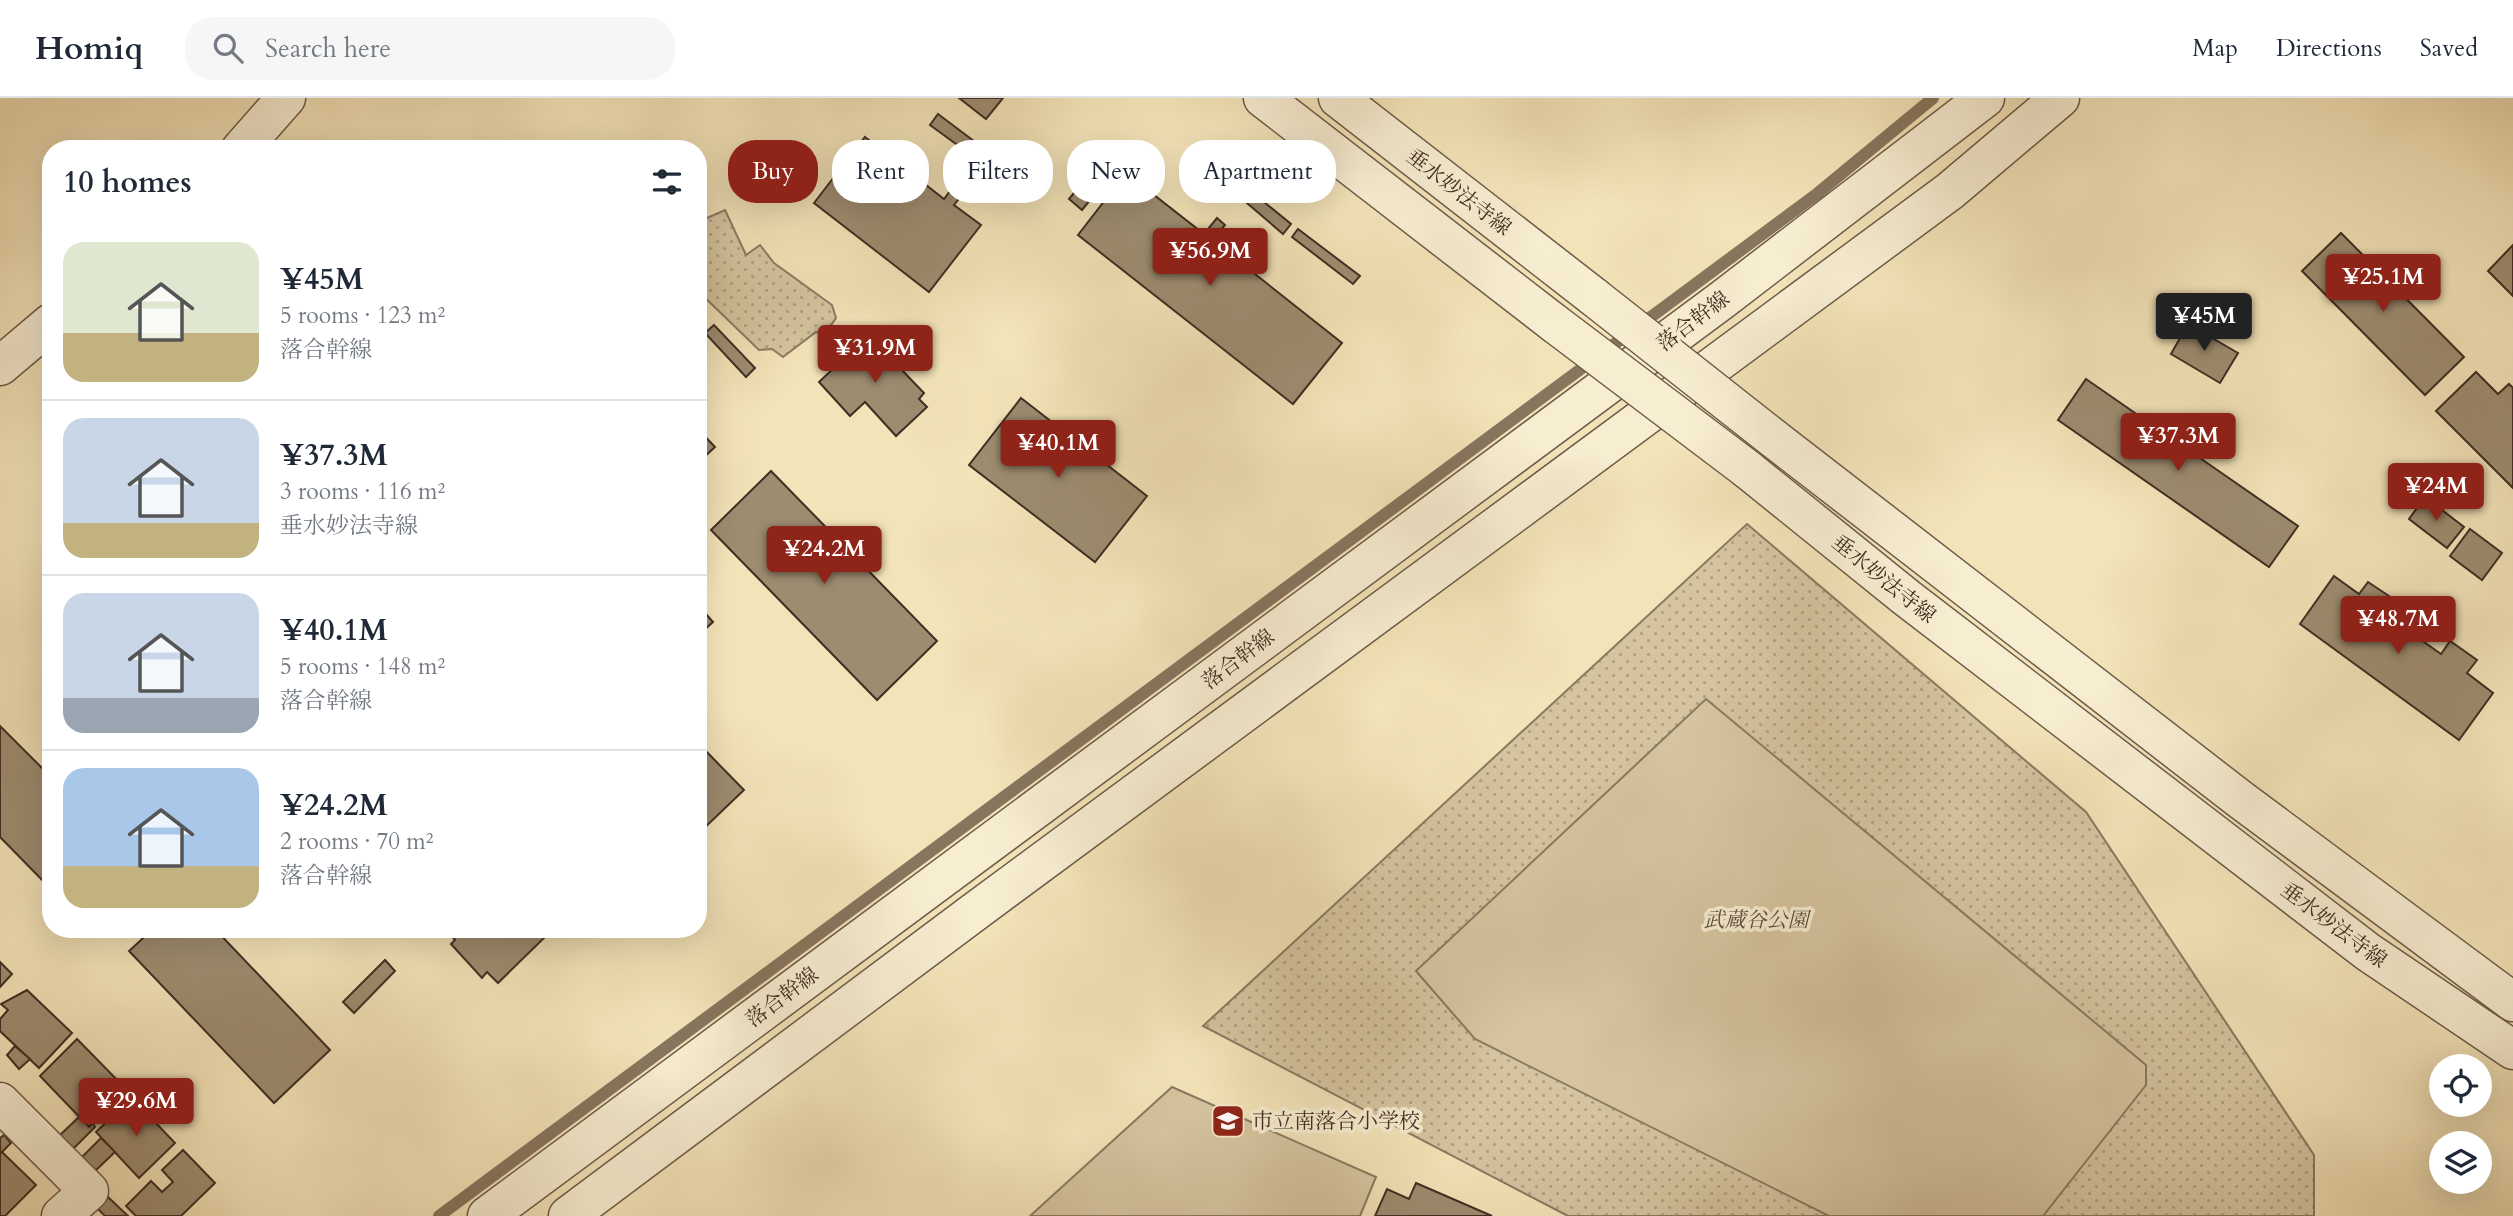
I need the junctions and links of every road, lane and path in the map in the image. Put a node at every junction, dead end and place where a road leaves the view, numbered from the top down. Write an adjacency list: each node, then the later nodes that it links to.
1 (286, 98): 6 (street)
2 (1262, 98): 10 (street, 垂水妙法寺線, bridge)
3 (1338, 98): 9 (street, 垂水妙法寺線, bridge)
4 (1985, 98): 13 (street, 落合幹線)
5 (2060, 98): 14 (street)
6 (249, 140)
7 (42, 331): 8 (street)
8 (0, 366)
9 (2513, 1002)
10 (2513, 1050)
11 (0, 1102): 12 (street)
12 (61, 1216)
13 (487, 1216)
14 (568, 1216)

